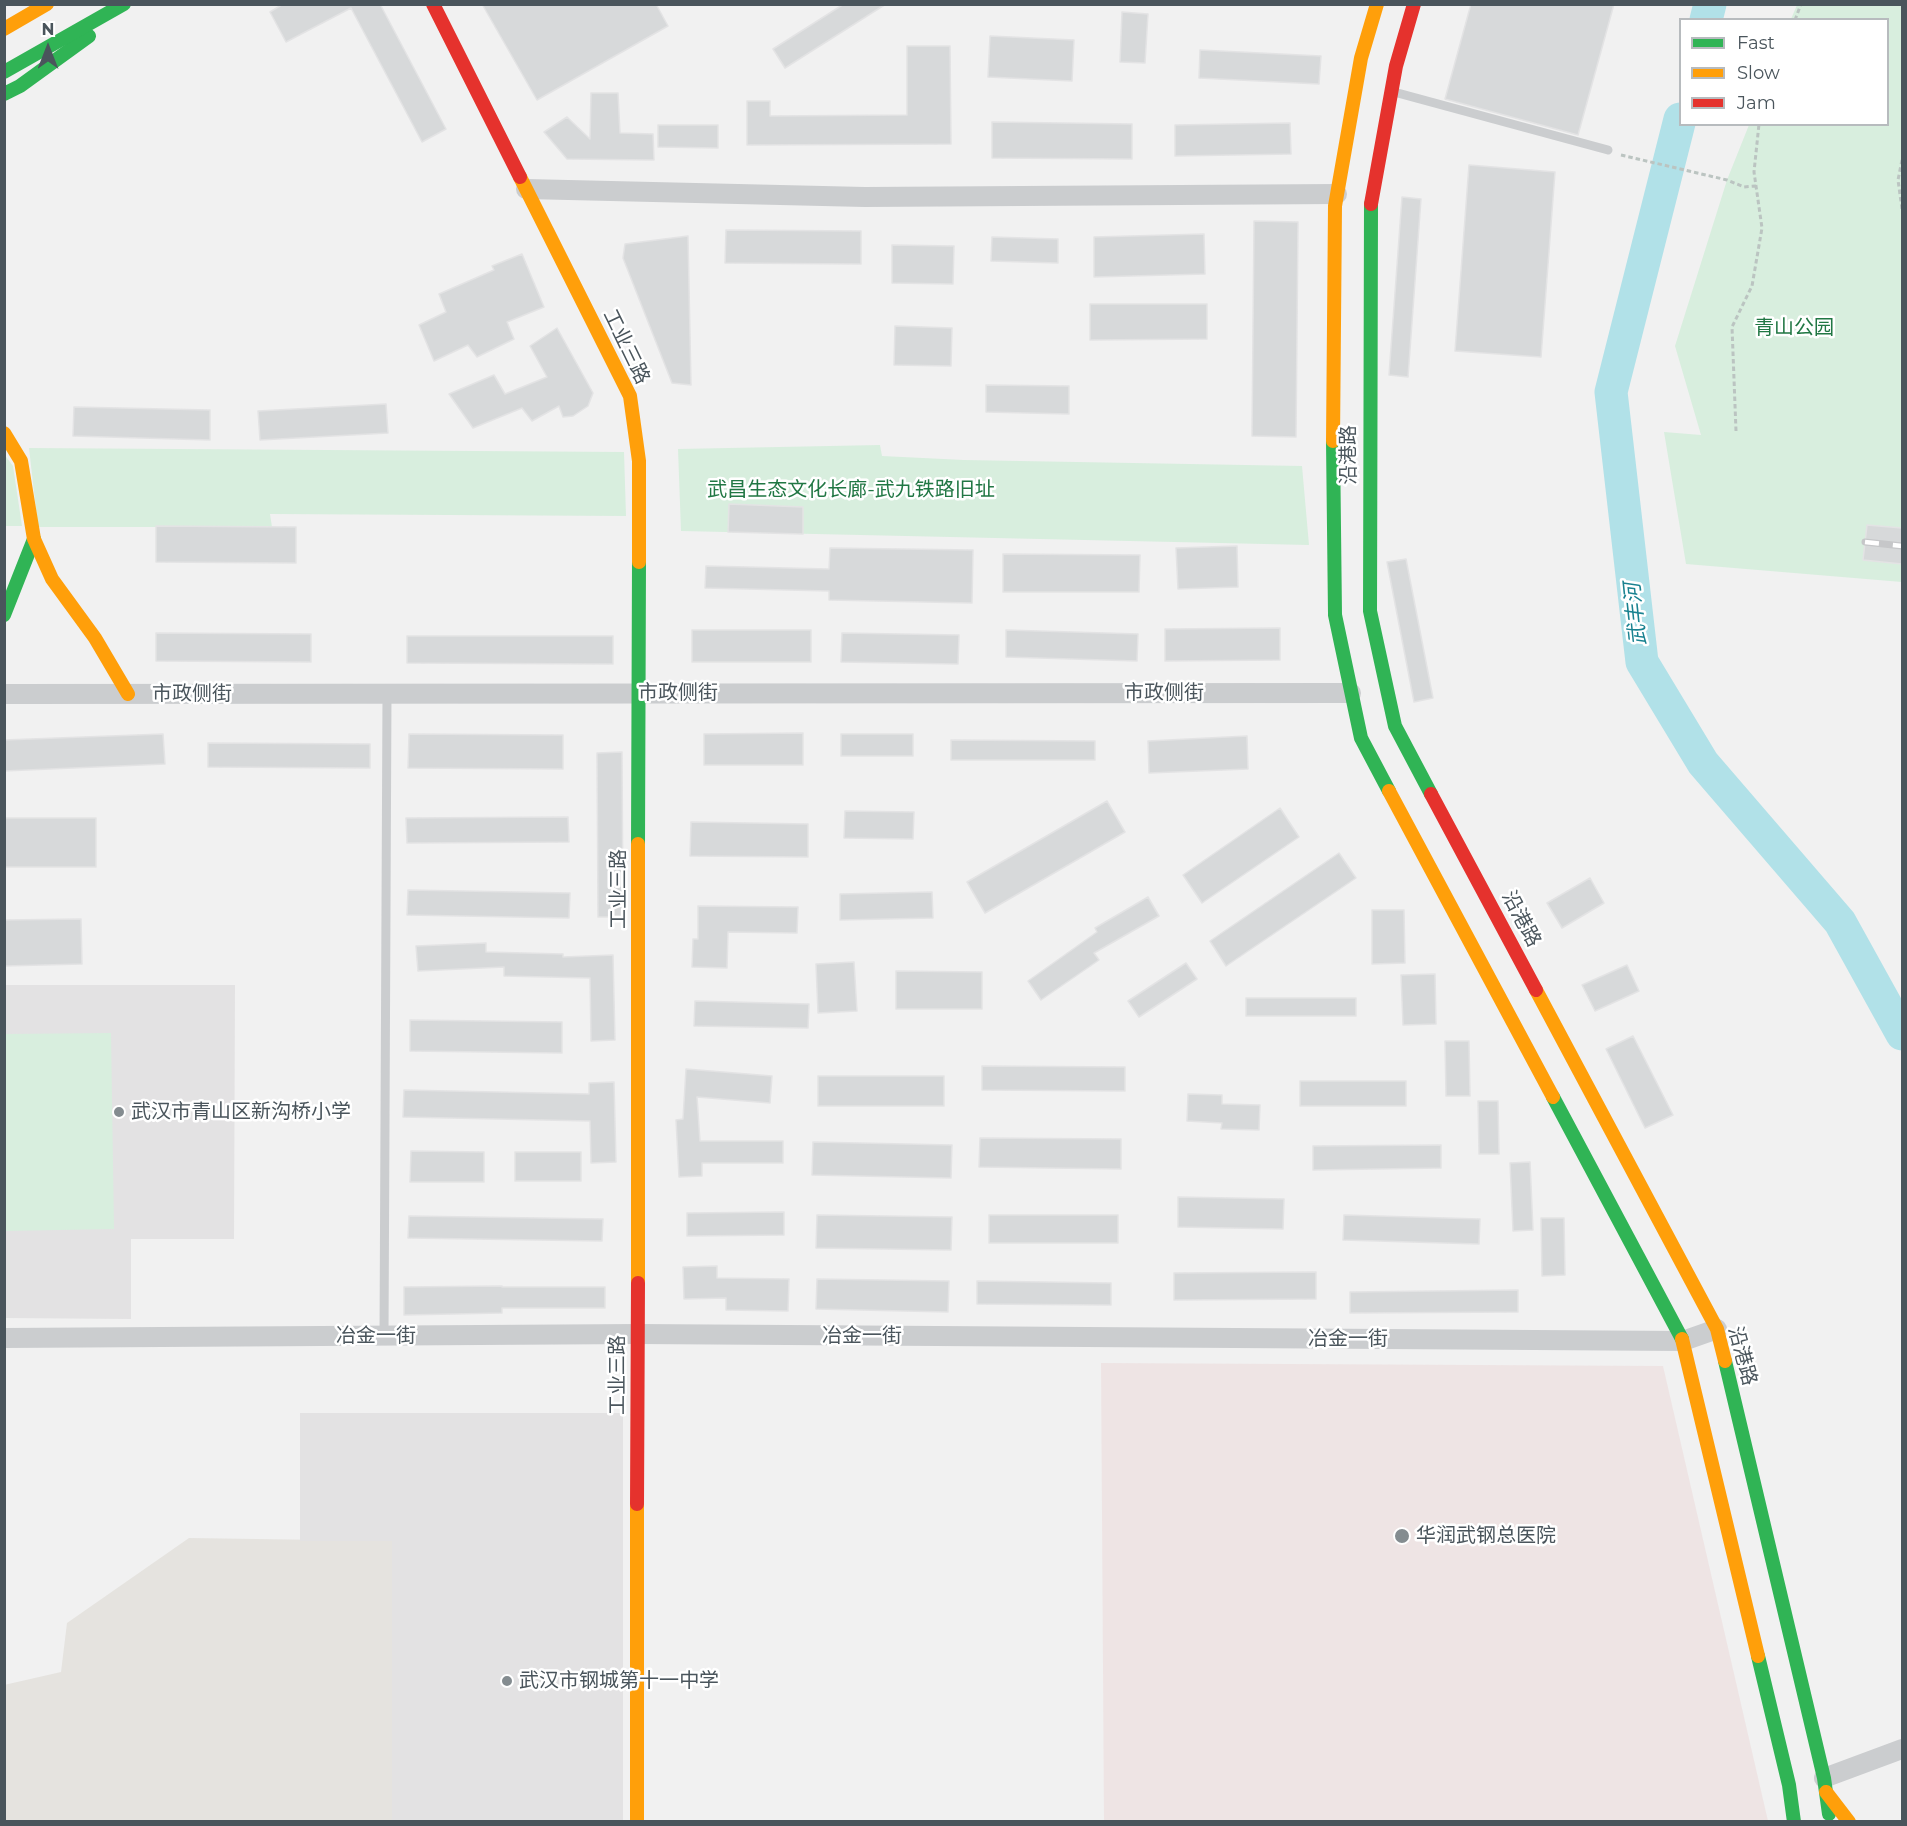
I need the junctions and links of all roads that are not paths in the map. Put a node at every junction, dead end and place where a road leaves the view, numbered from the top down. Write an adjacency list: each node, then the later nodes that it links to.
1 (47, 4): 7 (main road)
2 (124, 4): 8 (main road, bridge)
3 (133, 4): 10 (main road)
4 (433, 4): 12 (main road, 工业三路)
5 (1377, 4): 13 (main road, 沿港路)
6 (1414, 4): 9 (main road, 沿港路)
7 (4, 29)
8 (4, 72)
9 (1391, 91): 11 (lane); 22 (main road, 沿港路)
10 (4, 94)
11 (1608, 150)
12 (526, 189): 13 (street); 17 (main road, 工业三路)
13 (1337, 194): 18 (main road, 沿港路)
14 (4, 433): 15 (main road)
15 (34, 539): 16 (main road); 20 (main road)
16 (4, 615)
17 (639, 693): 18 (street, 市政侧街); 21 (street, 市政侧街); 25 (main road, 工业三路)
18 (1351, 693): 23 (main road, 沿港路)
19 (4, 694): 20 (street, 市政侧街)
20 (128, 694): 21 (street, 市政侧街)
21 (387, 694): 26 (lane)
22 (1483, 890): 23 (main road); 24 (main road, 沿港路)
23 (1451, 906): 28 (main road, 沿港路)
24 (1717, 1329): 28 (street, 冶金一街); 30 (main road, 沿港路)
25 (638, 1334): 26 (street, 冶金一街); 28 (street, 冶金一街); 31 (main road, 工业三路)
26 (384, 1336): 27 (street, 冶金一街)
27 (4, 1338)
28 (1683, 1341): 32 (main road, 沿港路)
29 (1902, 1749): 30 (street)
30 (1825, 1785): 33 (main road, 沿港路); 34 (main road)
31 (637, 1821)
32 (1794, 1821)
33 (1830, 1821)
34 (1849, 1821)

